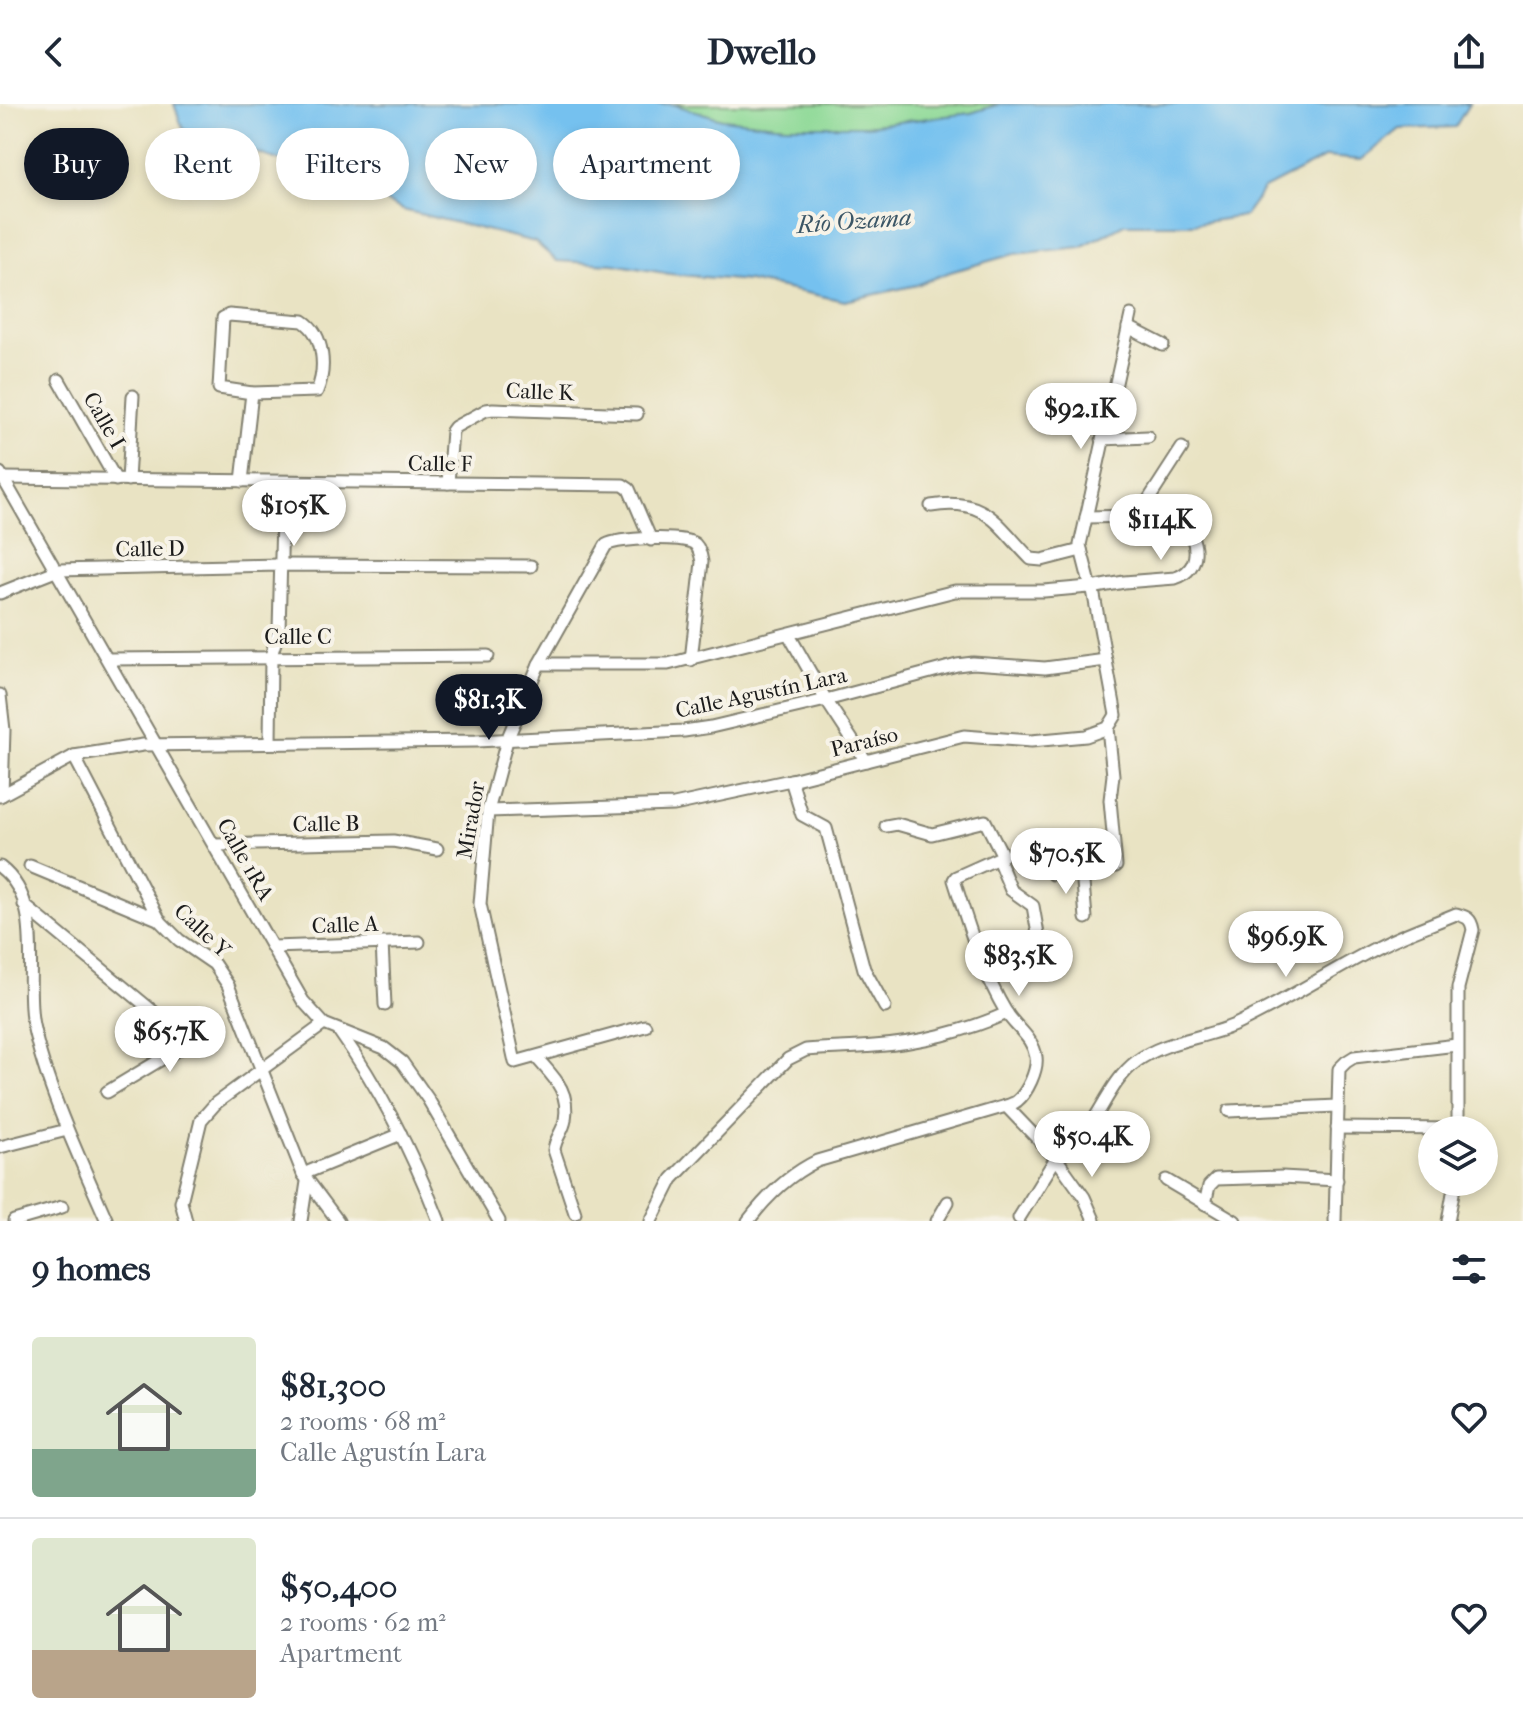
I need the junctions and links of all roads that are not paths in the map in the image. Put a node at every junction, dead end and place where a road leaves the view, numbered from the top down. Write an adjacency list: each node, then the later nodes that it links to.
1 (1163, 345): 7 (street)
2 (59, 380): 10 (street, Calle I)
3 (252, 393): 3 (street); 11 (street)
4 (133, 396): 10 (street)
5 (637, 414): 13 (street, Calle K)
6 (1148, 437): 7 (street)
7 (1102, 439): 16 (street)
8 (1182, 448): 15 (street)
9 (2, 476): 10 (street, Calle F); 21 (street, Calle 1RA)
10 (122, 480): 11 (street, Calle F)
11 (242, 481): 12 (street, Calle F)
12 (283, 482): 13 (street, Calle F); 19 (street)
13 (448, 483): 17 (street, Calle F)
14 (931, 506): 18 (street)
15 (1144, 510): 16 (street); 22 (street)
16 (1086, 517): 18 (street)
17 (651, 540): 28 (street, Mirador); 30 (street, Mirador)
18 (1081, 550): 22 (street)
19 (280, 565): 20 (street, Calle D); 21 (street, Calle D); 25 (street)
20 (531, 566)
21 (58, 570): 23 (street); 27 (street, Calle 1RA)
22 (1092, 589): 24 (street); 29 (street)
23 (0, 593)
24 (789, 635): 28 (street); 32 (street)
25 (271, 656): 26 (street, Calle C); 27 (street, Calle C); 35 (street)
26 (488, 656)
27 (108, 659): 36 (street, Calle 1RA)
28 (691, 660): 30 (street)
29 (1106, 660): 32 (street, Calle Agustín Lara); 33 (street)
30 (539, 664): 34 (street, Mirador)
31 (0, 695): 40 (street)
32 (826, 700): 34 (street, Calle Agustín Lara); 38 (street)
33 (1108, 728): 38 (street, Paraíso); 48 (street)
34 (507, 740): 35 (street, Calle Agustín Lara); 41 (street, Mirador)
35 (270, 743): 36 (street, Calle Agustín Lara)
36 (158, 745): 37 (street, Calle Agustín Lara); 43 (street, Calle 1RA)
37 (74, 756): 40 (street, Calle Agustín Lara); 52 (street, Calle Y)
38 (866, 761): 39 (street, Paraíso)
39 (791, 780): 41 (street, Paraíso); 58 (street)
40 (1, 795)
41 (488, 811): 64 (street, Mirador)
42 (886, 826): 45 (street)
43 (215, 845): 44 (street, Calle B); 56 (street, Calle 1RA)
44 (437, 849)
45 (998, 859): 53 (street); 59 (street)
46 (30, 866): 52 (street)
47 (0, 867): 50 (street)
48 (1082, 871): 49 (street); 51 (street)
49 (1053, 874)
50 (23, 904): 66 (street); 73 (street)
51 (1086, 918)
52 (160, 921): 65 (street, Calle Y)
53 (1038, 934)
54 (419, 942): 55 (street, Calle A)
55 (382, 943): 56 (street, Calle A); 57 (street)
56 (273, 947): 60 (street, Calle 1RA)
57 (385, 1005)
58 (885, 1007)
59 (1007, 1013): 67 (street); 94 (street)
60 (324, 1024): 62 (street, Calle 1RA); 65 (street)
61 (645, 1026): 64 (street)
62 (339, 1031): 74 (street); 93 (street, Calle 1RA)
63 (1457, 1045): 68 (street); 70 (street); 76 (street)
64 (536, 1057): 84 (street)
65 (261, 1072): 77 (street, Calle Y); 89 (street)
66 (107, 1092)
67 (1006, 1106): 76 (street); 95 (street)
68 (1337, 1106): 69 (street); 71 (street)
69 (1229, 1111)
70 (1458, 1116)
71 (1337, 1128): 72 (street); 79 (street)
72 (1418, 1129)
73 (67, 1130): 75 (street); 88 (street)
74 (401, 1134): 77 (street); 92 (street)
75 (0, 1147)
76 (1056, 1158): 85 (street); 86 (street)
77 (305, 1178): 90 (street); 91 (street, Calle Y)
78 (1166, 1180): 82 (street)
79 (1337, 1180): 82 (street); 98 (street)
80 (1452, 1196): 99 (street)
81 (948, 1202): 96 (street)
82 (1205, 1204): 97 (street)
83 (62, 1207): 87 (street)
84 (575, 1213)
85 (1019, 1218)
86 (1094, 1220)
87 (14, 1221)
88 (107, 1221)
89 (186, 1221)
90 (301, 1221)
91 (338, 1221)
92 (439, 1221)
93 (499, 1221)
94 (651, 1221)
95 (748, 1221)
96 (937, 1221)
97 (1235, 1221)
98 (1335, 1221)
99 (1448, 1221)

